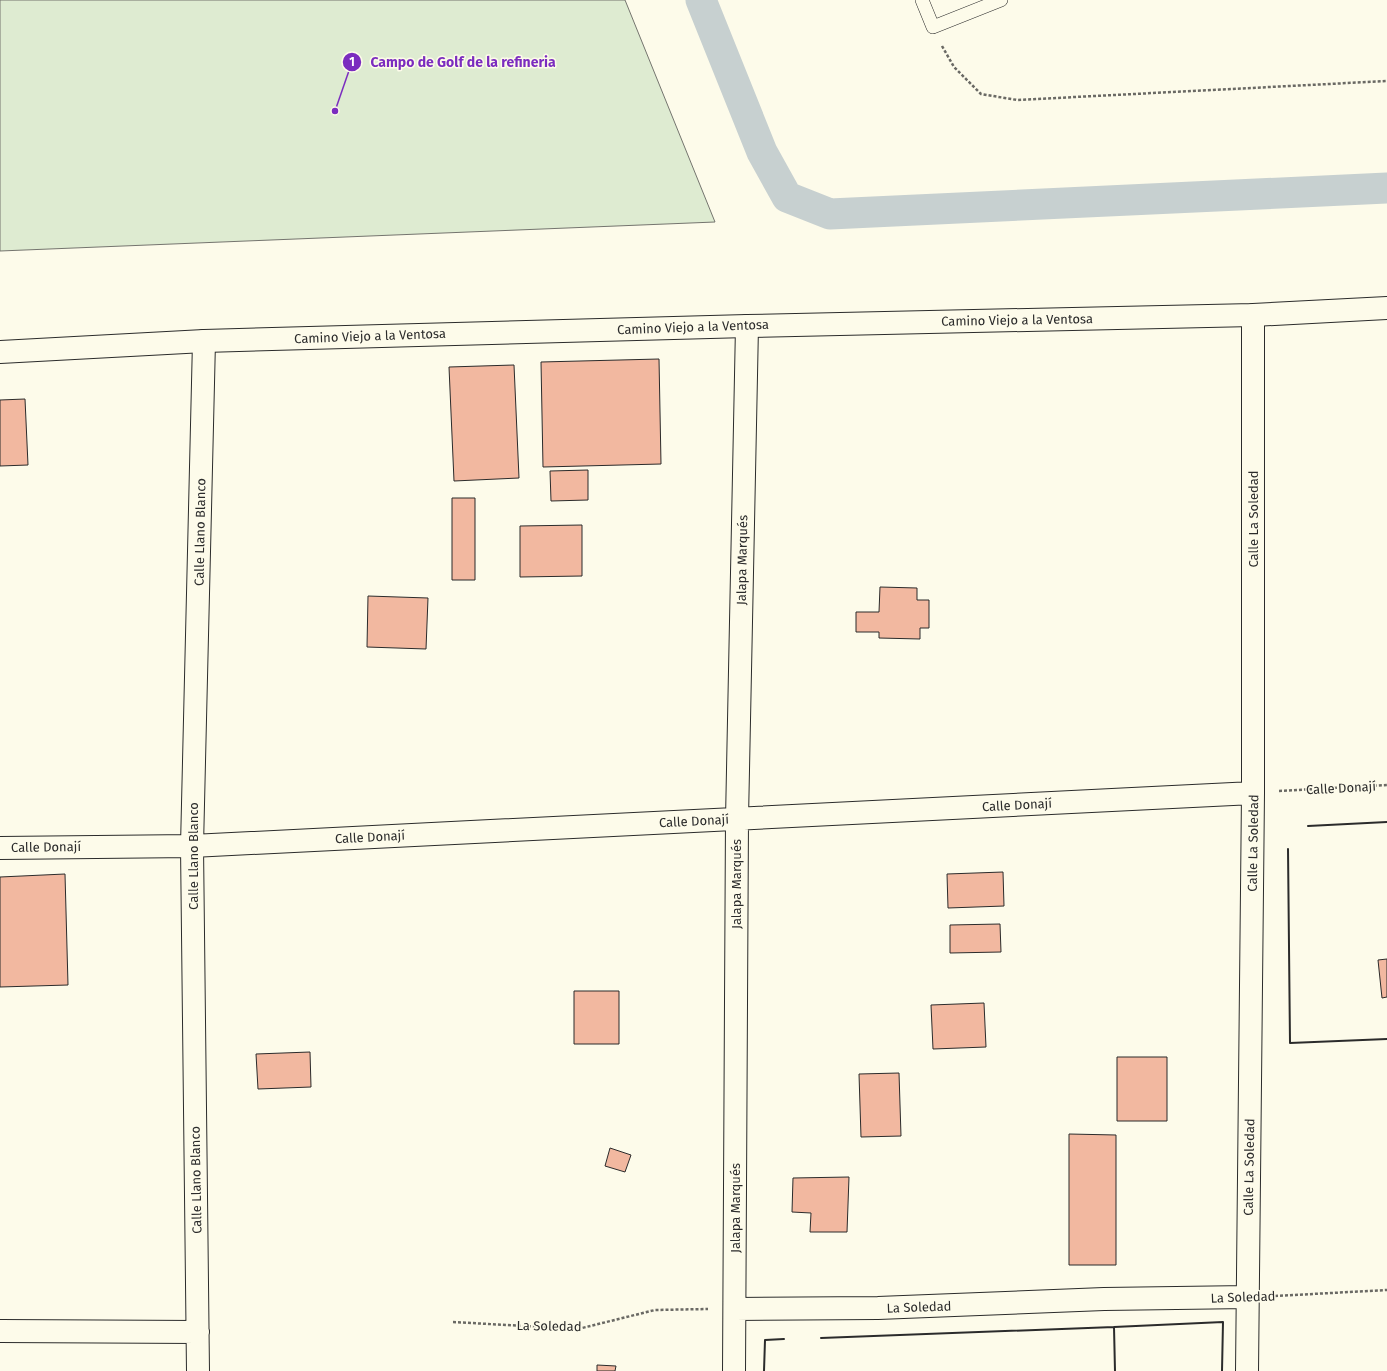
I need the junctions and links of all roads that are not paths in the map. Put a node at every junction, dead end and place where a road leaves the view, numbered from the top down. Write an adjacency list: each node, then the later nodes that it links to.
1 (922, 0): 2 (lane)
2 (1001, 0)
3 (1387, 308): 4 (street, Camino Viejo a la Ventosa)
4 (1254, 315): 5 (street, Camino Viejo a la Ventosa); 8 (street, Calle La Soledad)
5 (747, 326): 6 (street, Camino Viejo a la Ventosa); 9 (street, Jalapa Marqués)
6 (204, 341): 7 (street, Camino Viejo a la Ventosa); 10 (street, Calle Llano Blanco)
7 (0, 352)
8 (1253, 793): 9 (street, Calle Donají); 12 (street, Calle La Soledad)
9 (736, 819): 10 (street, Calle Donají); 13 (street, Jalapa Marqués)
10 (192, 846): 11 (street, Calle Donají); 15 (street, Calle Llano Blanco)
11 (0, 848)
12 (1248, 1297): 13 (street, La Soledad); 18 (street, Calle La Soledad)
13 (735, 1309): 17 (street, Jalapa Marqués)
14 (0, 1331): 15 (street)
15 (198, 1332): 16 (street, Calle Llano Blanco)
16 (198, 1371)
17 (734, 1371)
18 (1247, 1371)

